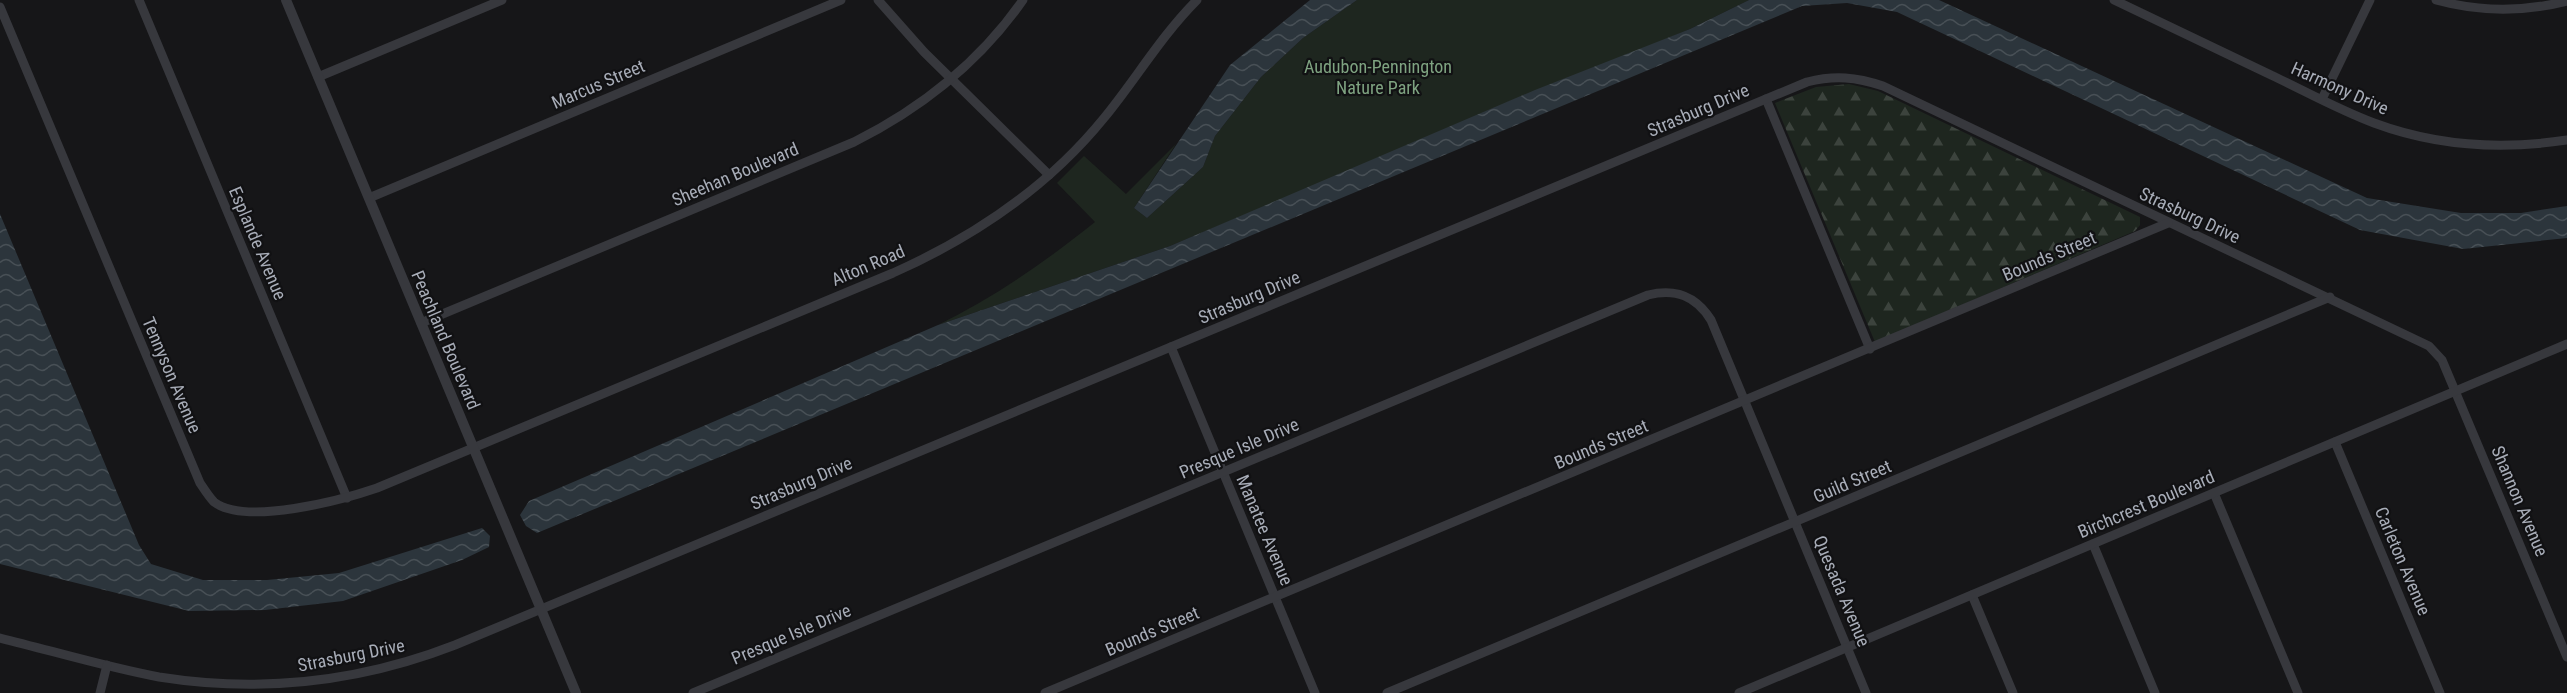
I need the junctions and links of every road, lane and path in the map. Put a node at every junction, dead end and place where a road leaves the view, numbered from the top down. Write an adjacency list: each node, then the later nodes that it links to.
1 (139, 0): 32 (street, Esplande Avenue)
2 (286, 0): 13 (street, Peachland Boulevard)
3 (502, 0): 13 (street)
4 (841, 0): 19 (street, Marcus Street)
5 (878, 0): 14 (street)
6 (1023, 0): 14 (street, Sheehan Boulevard)
7 (1197, 0): 18 (street, Alton Road)
8 (2115, 0): 16 (street, Harmony Drive)
9 (2370, 0): 16 (street)
10 (2436, 0): 11 (street)
11 (2567, 1)
12 (0, 7): 32 (street, Tennyson Avenue)
13 (318, 77): 19 (street, Peachland Boulevard)
14 (952, 80): 18 (street); 22 (street, Sheehan Boulevard)
15 (1766, 99): 20 (street, Strasburg Drive); 24 (street, Strasburg Drive); 25 (street)
16 (2322, 99): 17 (street, Harmony Drive)
17 (2567, 140)
18 (1049, 174): 29 (street, Alton Road)
19 (369, 198): 22 (street, Peachland Boulevard)
20 (2168, 223): 21 (street, Strasburg Drive); 25 (street, Bounds Street)
21 (2330, 297): 26 (street, Strasburg Drive); 33 (street, Guild Street)
22 (421, 323): 29 (street, Peachland Boulevard)
23 (2567, 344): 26 (street, Birchcrest Boulevard)
24 (1171, 347): 30 (street, Manatee Avenue); 37 (street, Strasburg Drive)
25 (1870, 349): 27 (street, Bounds Street)
26 (2456, 391): 28 (street, Birchcrest Boulevard); 40 (street, Shannon Avenue)
27 (1745, 402): 30 (street, Presque Isle Drive); 33 (street, Quesada Avenue); 36 (street, Bounds Street)
28 (2335, 442): 31 (street, Birchcrest Boulevard); 53 (street, Carleton Avenue)
29 (474, 448): 32 (street, Tennyson Avenue); 37 (street, Peachland Boulevard)
30 (1223, 472): 36 (street, Manatee Avenue); 44 (street, Presque Isle Drive)
31 (2214, 493): 34 (street, Birchcrest Boulevard); 52 (street)
32 (347, 498)
33 (1795, 523): 39 (street, Quesada Avenue); 47 (street, Guild Street)
34 (2093, 544): 35 (street, Birchcrest Boulevard); 51 (street)
35 (1972, 595): 39 (street, Birchcrest Boulevard); 50 (street)
36 (1275, 597): 45 (street, Bounds Street); 46 (street, Manatee Avenue)
37 (541, 609): 41 (street, Strasburg Drive); 43 (street, Peachland Boulevard)
38 (0, 638): 41 (street, Strasburg Drive)
39 (1847, 648): 48 (street, Birchcrest Boulevard); 49 (street, Quesada Avenue)
40 (2567, 657)
41 (107, 665): 42 (street)
42 (100, 693)
43 (576, 693)
44 (693, 693)
45 (1045, 693)
46 (1315, 693)
47 (1387, 693)
48 (1738, 693)
49 (1866, 693)
50 (2013, 693)
51 (2156, 693)
52 (2298, 693)
53 (2440, 693)

